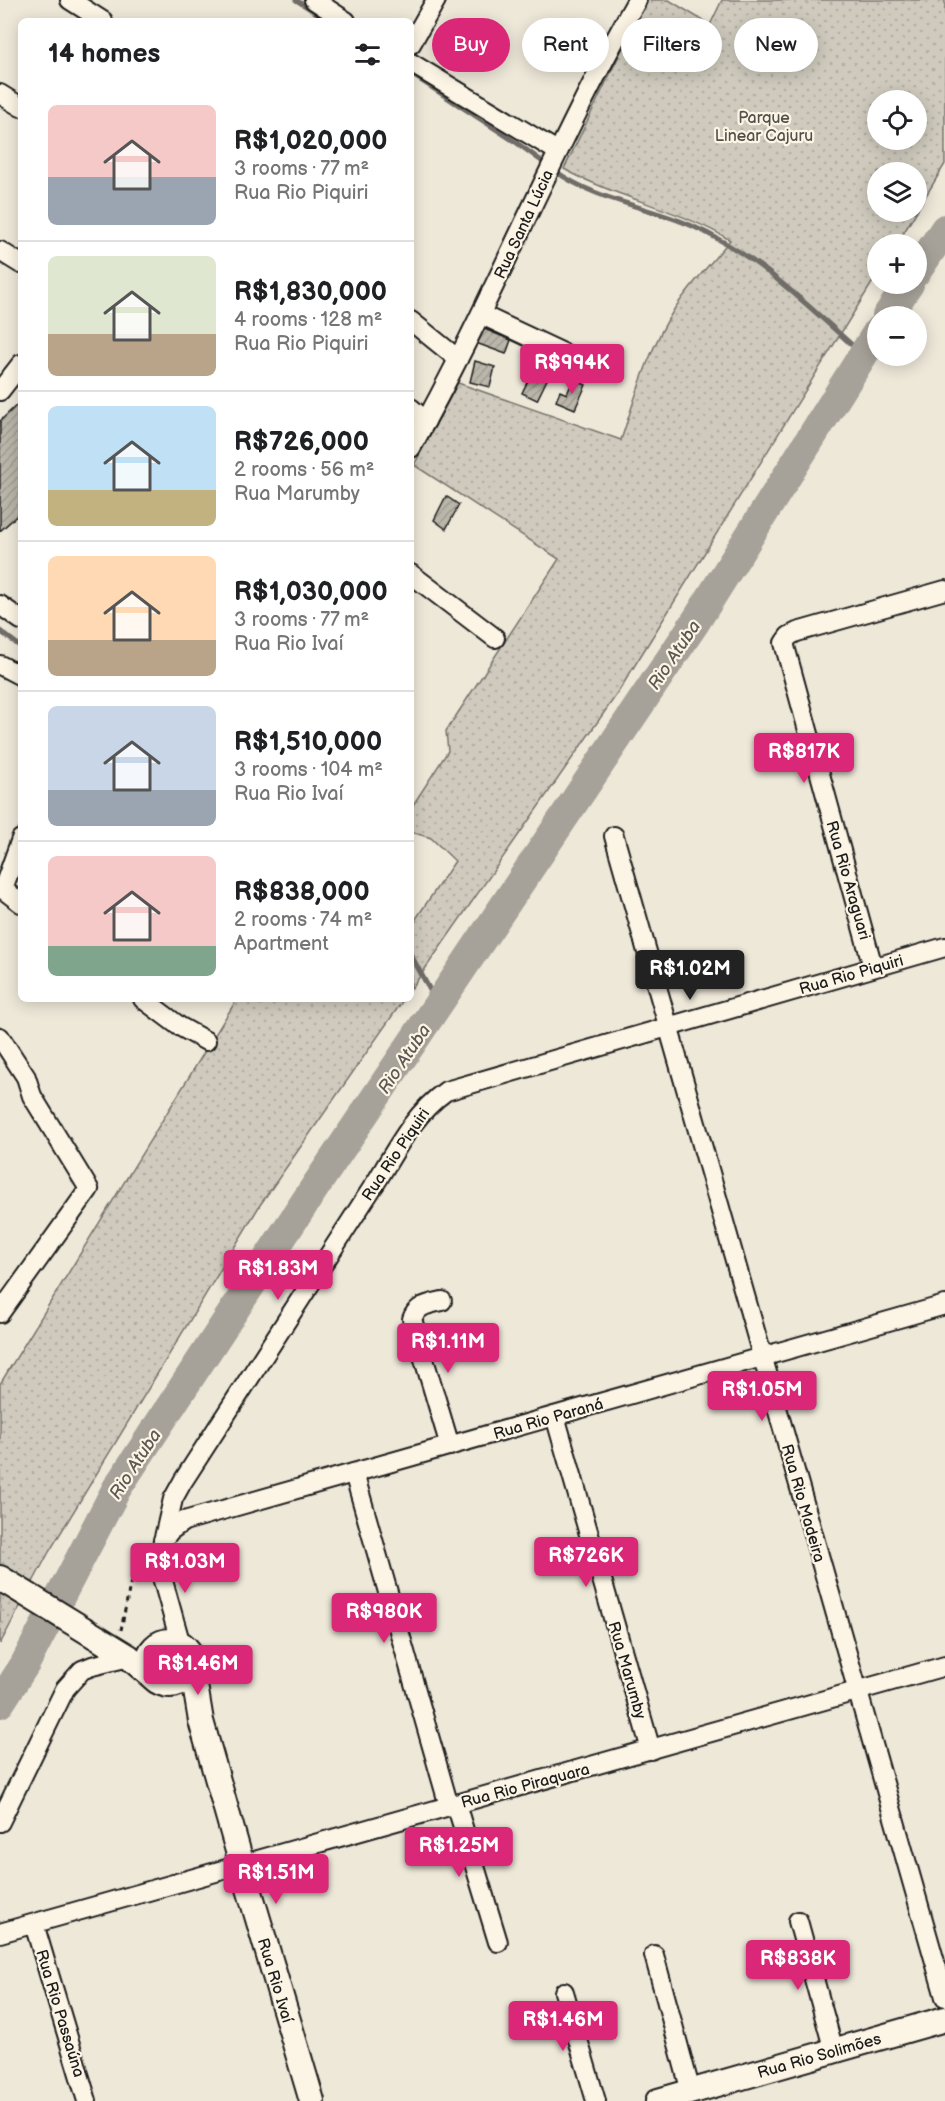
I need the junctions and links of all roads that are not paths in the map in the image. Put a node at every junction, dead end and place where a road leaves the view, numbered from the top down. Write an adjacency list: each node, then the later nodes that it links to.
1 (70, 0): 5 (street)
2 (314, 0): 6 (street)
3 (436, 0): 7 (street)
4 (637, 0): 11 (street, Rua Santa Lúcia)
5 (98, 18)
6 (341, 18)
7 (414, 39)
8 (414, 65): 11 (street)
9 (0, 94): 10 (street)
10 (18, 105)
11 (557, 150): 14 (street, Rua Santa Lúcia)
12 (0, 251): 13 (street)
13 (18, 262)
14 (482, 315): 16 (street, Rua Santa Lúcia); 18 (street)
15 (414, 323): 16 (street)
16 (458, 359): 21 (street, Rua Santa Lúcia)
17 (18, 368): 19 (street)
18 (595, 368)
19 (0, 391)
20 (414, 411): 21 (street)
21 (426, 421): 22 (street, Rua Santa Lúcia)
22 (414, 443)
23 (414, 576): 27 (street)
24 (945, 590): 35 (street, Rua Rio Araguari)
25 (0, 605): 26 (street)
26 (18, 618)
27 (495, 638)
28 (0, 665): 29 (street)
29 (18, 674)
30 (614, 836): 37 (street, Rua Rio Madeira)
31 (18, 846): 32 (street)
32 (1, 888): 33 (street)
33 (18, 901)
34 (945, 947): 35 (street, Rua Rio Piquiri)
35 (873, 967): 37 (street, Rua Rio Piquiri)
36 (147, 1002): 39 (street)
37 (668, 1027): 43 (street, Rua Rio Madeira); 47 (street, Rua Rio Piquiri)
38 (0, 1037): 42 (street)
39 (206, 1041)
40 (442, 1301): 45 (street)
41 (945, 1305): 43 (street, Rua Rio Paraná)
42 (0, 1313)
43 (762, 1358): 44 (street, Rua Rio Paraná); 54 (street, Rua Rio Madeira)
44 (555, 1416): 45 (street, Rua Rio Paraná); 56 (street, Rua Marumby)
45 (450, 1446): 46 (street, Rua Rio Paraná)
46 (354, 1473): 47 (street, Rua Rio Paraná); 57 (street)
47 (159, 1554): 49 (street)
48 (0, 1578): 50 (street, Rua Rio Ivaí)
49 (170, 1644): 50 (street); 52 (street, Rua Rio Ivaí); 53 (street)
50 (117, 1649): 53 (street, Rua Rio Ivaí); 58 (street)
51 (945, 1666): 54 (street, Rua Rio Piraquara)
52 (192, 1667): 53 (street); 55 (street, Rua Rio Ivaí)
53 (164, 1683): 55 (street, Rua Rio Ivaí)
54 (858, 1691): 56 (street, Rua Rio Piraquara); 66 (street, Rua Rio Madeira)
55 (201, 1720): 59 (street, Rua Rio Ivaí)
56 (651, 1750): 57 (street, Rua Rio Piraquara)
57 (452, 1805): 59 (street, Rua Rio Piraquara); 63 (street)
58 (0, 1822)
59 (242, 1865): 61 (street, Rua Rio Piraquara); 71 (street, Rua Rio Ivaí)
60 (798, 1921): 68 (street)
61 (34, 1924): 62 (street, Rua Rio Piraquara); 70 (street, Rua Rio Passaúna)
62 (0, 1933)
63 (498, 1942)
64 (654, 1955): 69 (street)
65 (564, 1992): 72 (street)
66 (945, 1997)
67 (945, 2019): 68 (street, Rua Rio Solimões)
68 (834, 2051): 69 (street, Rua Rio Solimões)
69 (691, 2092): 73 (street, Rua Rio Solimões)
70 (87, 2101)
71 (312, 2101)
72 (596, 2101)
73 (658, 2101)

